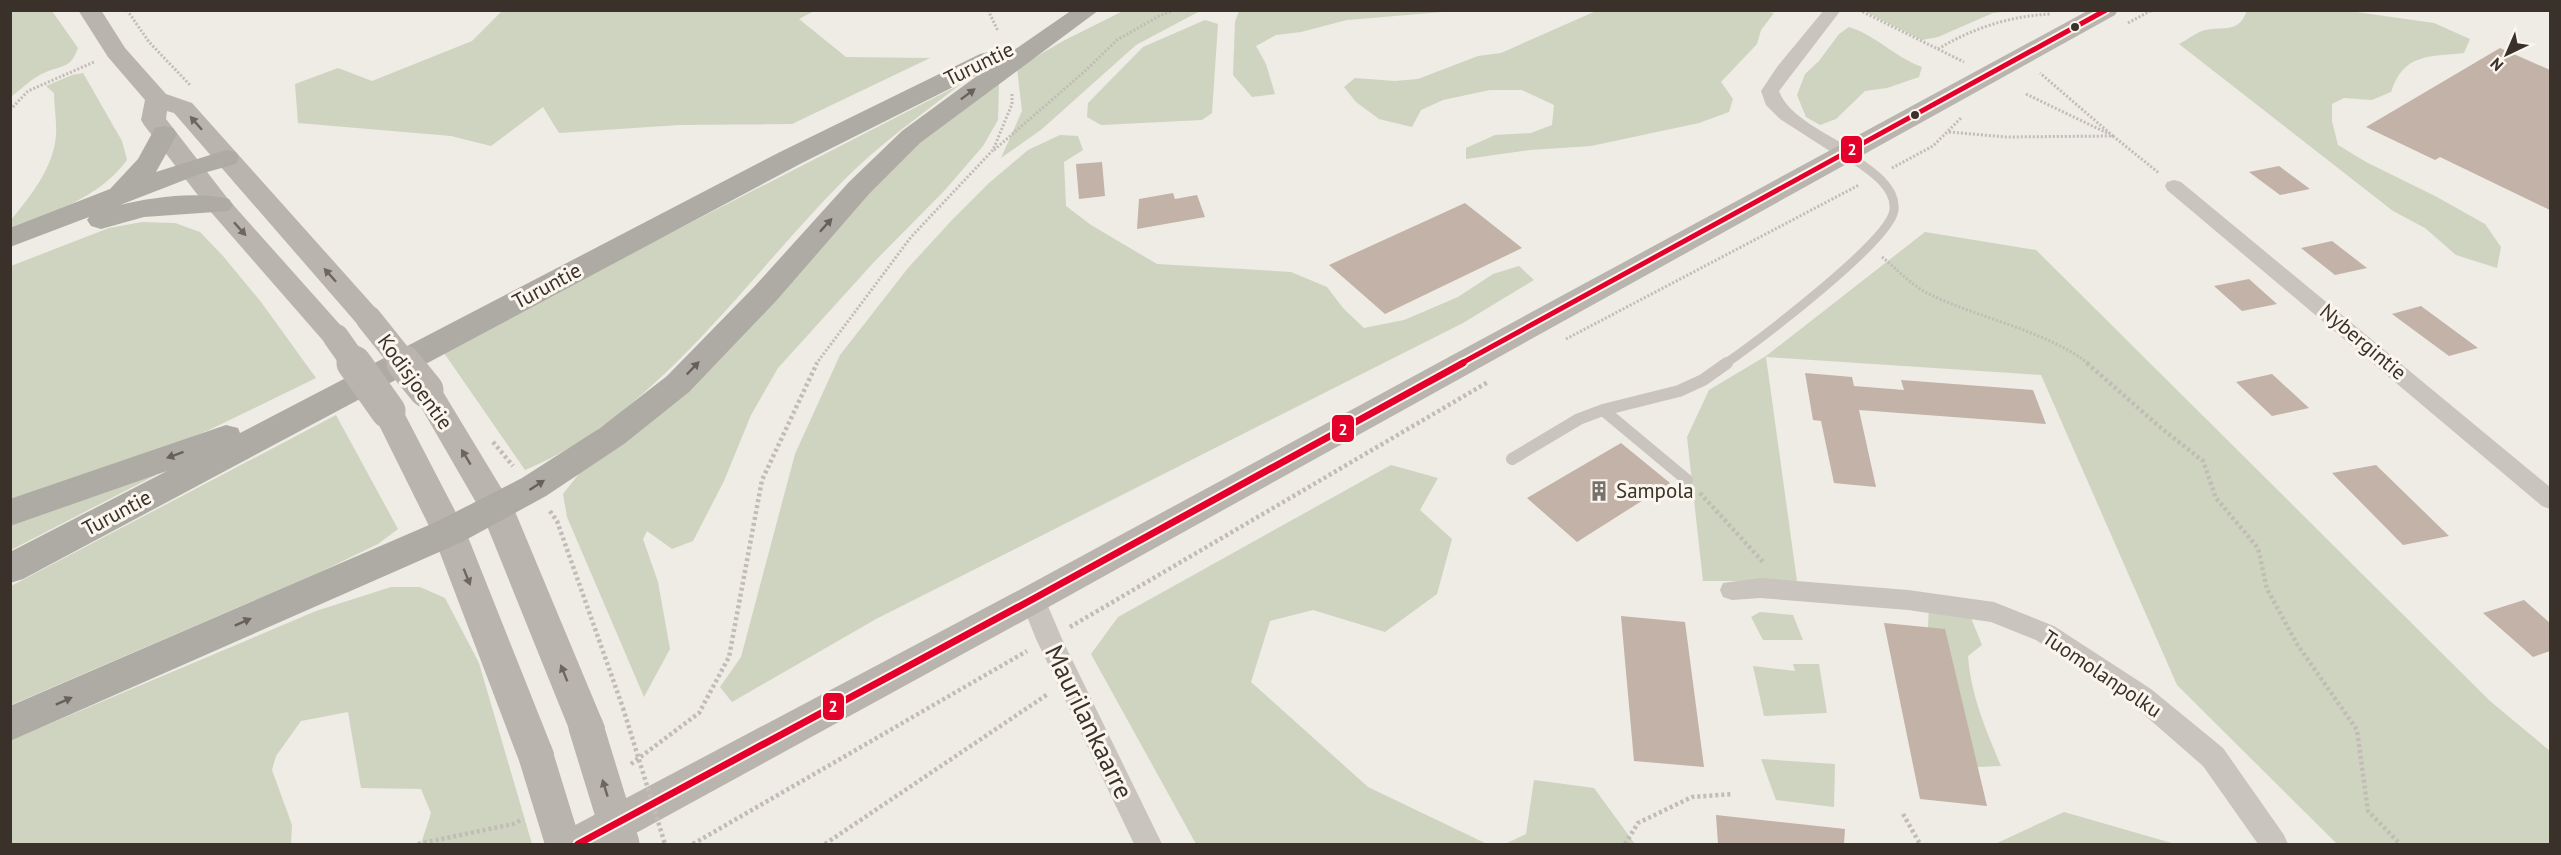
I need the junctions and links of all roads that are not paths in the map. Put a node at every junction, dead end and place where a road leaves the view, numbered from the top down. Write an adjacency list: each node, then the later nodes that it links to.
1 (88, 10): 5 (main road, Kodisjoentie)
2 (1087, 10): 15 (highway, Turuntie); 20 (highway, one-way to 2)
3 (1833, 10): 7 (street)
4 (2108, 18): 7 (main road)
5 (157, 99): 6 (main road, Kodisjoentie); 8 (main road, Kodisjoentie, one-way to 5)
6 (164, 134): 9 (main road, Kodisjoentie); 11 (highway)
7 (1845, 153): 16 (lane); 25 (main road)
8 (226, 159): 9 (highway); 20 (main road, Kodisjoentie, one-way to 8, bridge)
9 (193, 172): 11 (highway); 12 (main road, Kodisjoentie)
10 (2174, 186): 19 (street, Nybergintie)
11 (116, 205): 12 (highway); 13 (highway); 14 (highway)
12 (219, 205): 22 (main road, Kodisjoentie, one-way to 22, bridge)
13 (10, 238)
14 (10, 256)
15 (330, 401): 21 (highway, one-way to 21); 23 (highway, Turuntie)
16 (1603, 410): 17 (lane); 18 (lane)
17 (1512, 459)
18 (1687, 480)
19 (2550, 500)
20 (497, 509): 22 (highway); 27 (main road, Kodisjoentie, one-way to 20, bridge)
21 (10, 513)
22 (449, 532): 26 (highway, one-way to 22); 27 (main road, Kodisjoentie, one-way to 27, bridge)
23 (10, 569)
24 (1732, 590): 29 (street, Tuomolanpolku)
25 (1033, 599): 27 (main road); 28 (street, Maurilankaarre)
26 (10, 724)
27 (589, 842)
28 (1148, 844)
29 (2274, 844)

